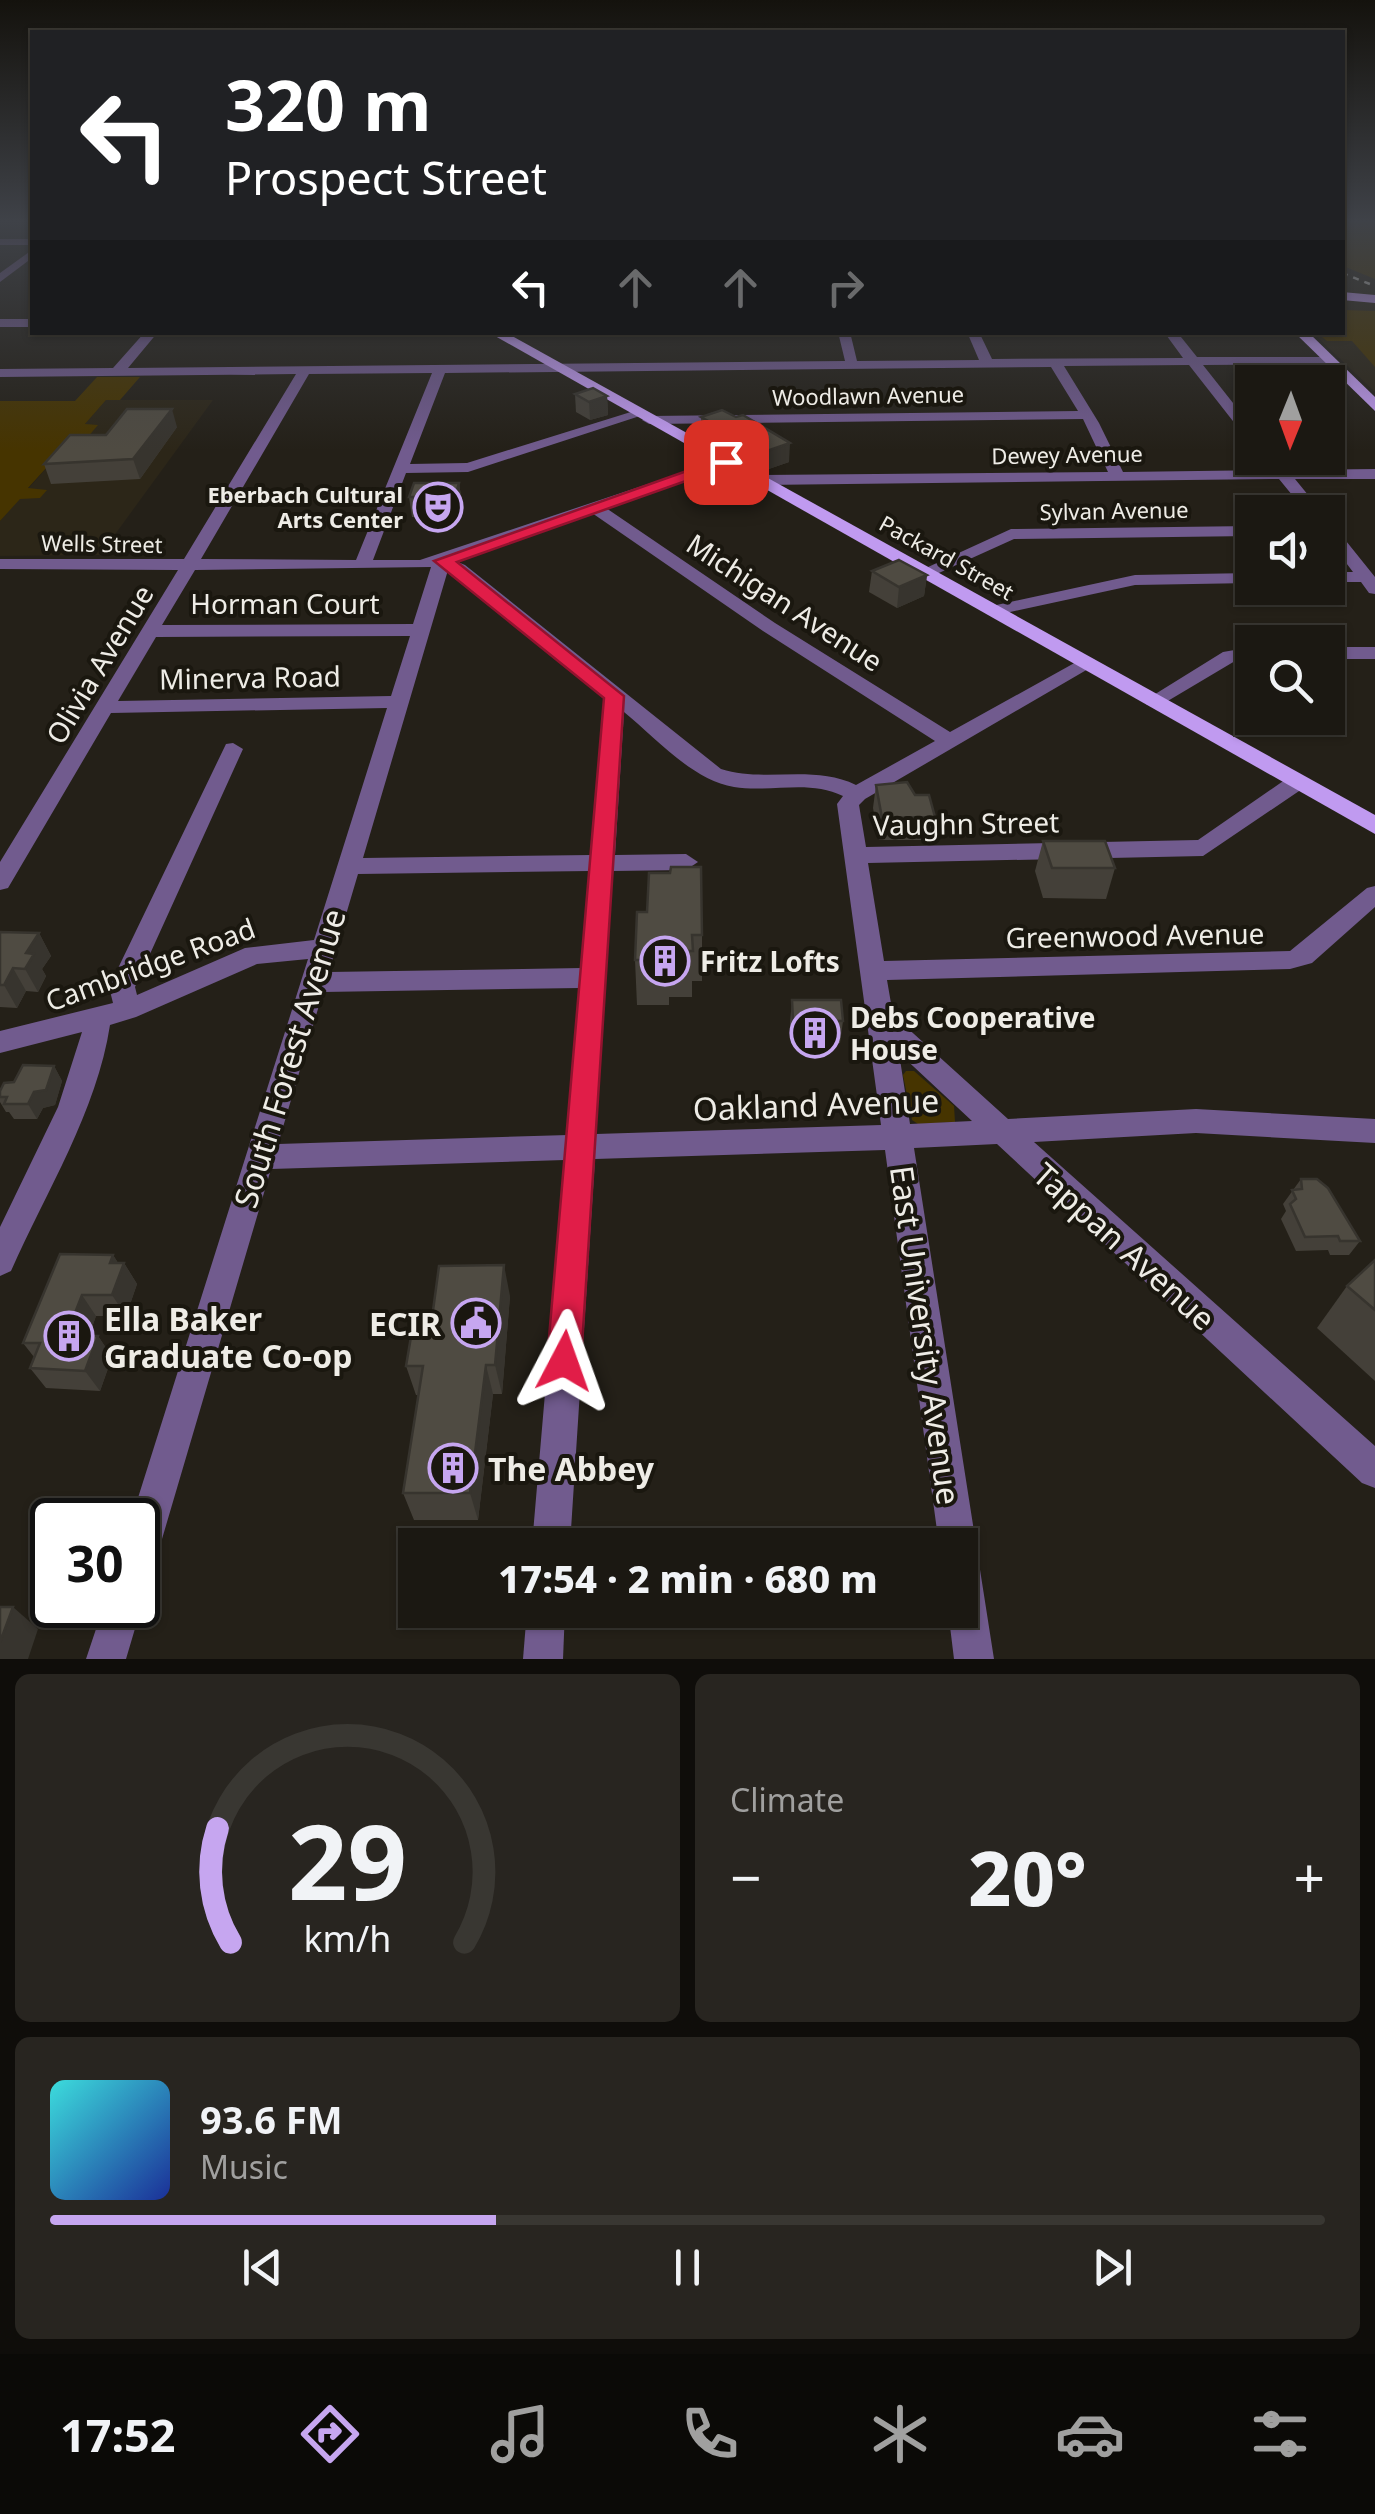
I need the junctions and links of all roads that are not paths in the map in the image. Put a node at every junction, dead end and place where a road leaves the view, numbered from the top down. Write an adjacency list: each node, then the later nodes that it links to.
1 (1345, 296): 2 (main road)
2 (1375, 300)
3 (30, 323): 4 (street)
4 (0, 324)
5 (149, 335): 19 (street)
6 (499, 335): 16 (main road, Packard Street)
7 (845, 335): 15 (street)
8 (974, 335): 14 (street)
9 (1172, 335): 12 (street)
10 (1303, 335): 11 (main road)
11 (1328, 360): 12 (street); 21 (main road)
12 (1193, 362): 13 (street); 23 (street)
13 (1055, 363): 14 (street); 22 (street)
14 (988, 364): 15 (street)
15 (852, 365): 16 (street)
16 (556, 367): 17 (street); 24 (main road, Packard Street)
17 (440, 369): 18 (street); 26 (street)
18 (305, 370): 19 (street); 39 (street, Olivia Avenue)
19 (117, 372): 20 (street)
20 (0, 373)
21 (1375, 406)
22 (1087, 415): 24 (street, Woodlawn Avenue); 30 (street)
23 (1235, 415)
24 (644, 417): 25 (main road, Packard Street); 26 (street, Woodlawn Avenue)
25 (726, 462): 31 (main road, Packard Street); 33 (street, Wells Street)
26 (400, 469): 38 (street)
27 (1345, 474): 28 (street, Dewey Avenue)
28 (1375, 474)
29 (1284, 475): 30 (street, Dewey Avenue); 32 (street)
30 (1116, 476): 31 (street, Dewey Avenue)
31 (760, 480): 40 (main road, Packard Street)
32 (1300, 495)
33 (594, 507): 36 (street, Wells Street); 55 (street, Michigan Avenue)
34 (1235, 531): 40 (street, Sylvan Avenue)
35 (1345, 551): 43 (street)
36 (442, 561): 38 (street, Wells Street); 45 (street, South Forest Avenue); 51 (street)
37 (0, 564): 39 (street, Wells Street)
38 (362, 565): 39 (street, Wells Street)
39 (188, 566): 46 (street, Olivia Avenue)
40 (924, 572): 44 (main road, Packard Street)
41 (1235, 578): 44 (street)
42 (1345, 579): 43 (street)
43 (1370, 583)
44 (992, 611): 50 (main road, Packard Street)
45 (418, 630): 46 (street, Horman Court); 53 (street, South Forest Avenue)
46 (152, 631): 54 (street, Olivia Avenue)
47 (1345, 653): 48 (street)
48 (1375, 653)
49 (1235, 655): 52 (street)
50 (1084, 664): 52 (main road, Packard Street); 55 (street)
51 (614, 696): 58 (street); 61 (street)
52 (1154, 701): 57 (main road, Packard Street)
53 (396, 702): 54 (street, Minerva Road); 63 (street, South Forest Avenue)
54 (106, 707): 64 (street, Olivia Avenue)
55 (948, 740): 58 (street)
56 (233, 749): 70 (street)
57 (1297, 782): 59 (main road, Packard Street); 60 (street, Vaughn Street)
58 (857, 794): 60 (street, East University Avenue)
59 (1375, 826)
60 (855, 855): 67 (street, East University Avenue)
61 (599, 862): 62 (street); 63 (street); 68 (street)
62 (686, 862)
63 (347, 866): 66 (street, South Forest Avenue)
64 (0, 882)
65 (1375, 894): 67 (street, Greenwood Avenue)
66 (322, 948): 69 (street, South Forest Avenue); 70 (street, Cambridge Road)
67 (873, 971): 71 (street, East University Avenue)
68 (592, 978): 69 (street); 77 (street)
69 (311, 982): 78 (street, South Forest Avenue)
70 (126, 1010): 72 (street, Cambridge Road)
71 (879, 1019): 74 (street, Tappan Avenue); 76 (street, East University Avenue)
72 (97, 1020): 73 (street, Cambridge Road); 79 (street)
73 (0, 1042)
74 (997, 1130): 75 (street, Oakland Avenue); 76 (street, Oakland Avenue); 80 (street, Tappan Avenue)
75 (1375, 1131)
76 (897, 1137): 77 (street, Oakland Avenue); 83 (street, East University Avenue)
77 (580, 1147): 78 (street, Oakland Avenue); 82 (street)
78 (260, 1156): 81 (street, South Forest Avenue)
79 (0, 1261)
80 (1375, 1470)
81 (156, 1498)
82 (552, 1528)
83 (955, 1528)
84 (116, 1628): 87 (street)
85 (545, 1628): 88 (street)
86 (970, 1628): 89 (street)
87 (106, 1659)
88 (542, 1659)
89 (974, 1659)

